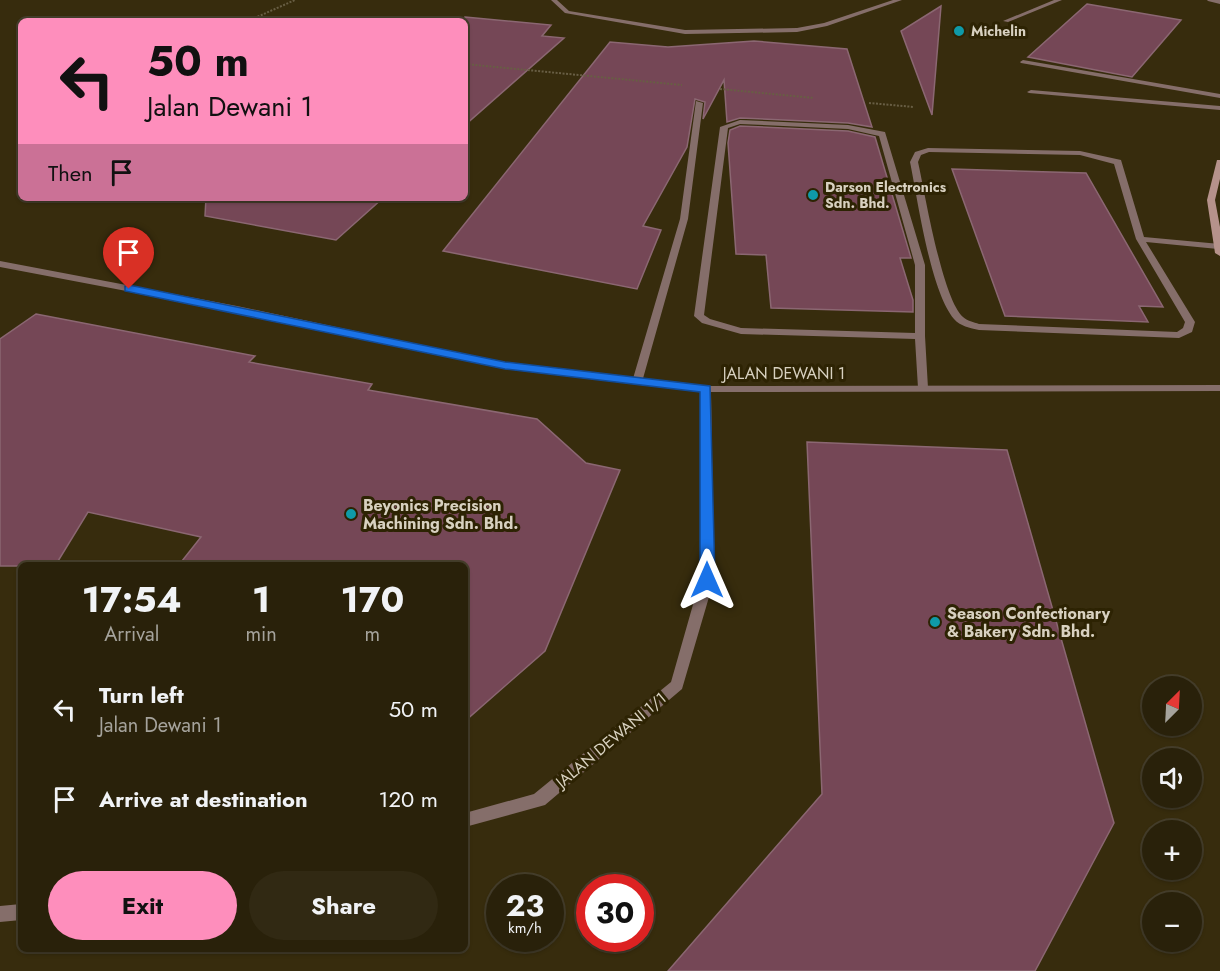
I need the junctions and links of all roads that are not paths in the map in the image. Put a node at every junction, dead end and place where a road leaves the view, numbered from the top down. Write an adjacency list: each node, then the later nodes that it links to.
1 (554, 0): 2 (street)
2 (899, 0)
3 (1059, 0): 6 (street)
4 (1210, 0): 5 (street)
5 (1220, 2)
6 (1006, 21)
7 (1023, 62): 9 (street)
8 (1031, 92): 11 (street)
9 (1220, 96)
10 (699, 104): 17 (street)
11 (1220, 108)
12 (1220, 162): 14 (street)
13 (1140, 239): 13 (street); 14 (street)
14 (1219, 249)
15 (0, 264): 17 (street, JALAN DEWANI 1)
16 (920, 336): 16 (street); 18 (street)
17 (637, 382): 20 (street, JALAN DEWANI 1)
18 (923, 388): 19 (street, JALAN DEWANI 1); 20 (street, JALAN DEWANI 1)
19 (1220, 388)
20 (706, 389): 21 (street, JALAN DEWANI 1/1)
21 (468, 819)
22 (18, 912): 23 (street)
23 (0, 914)

